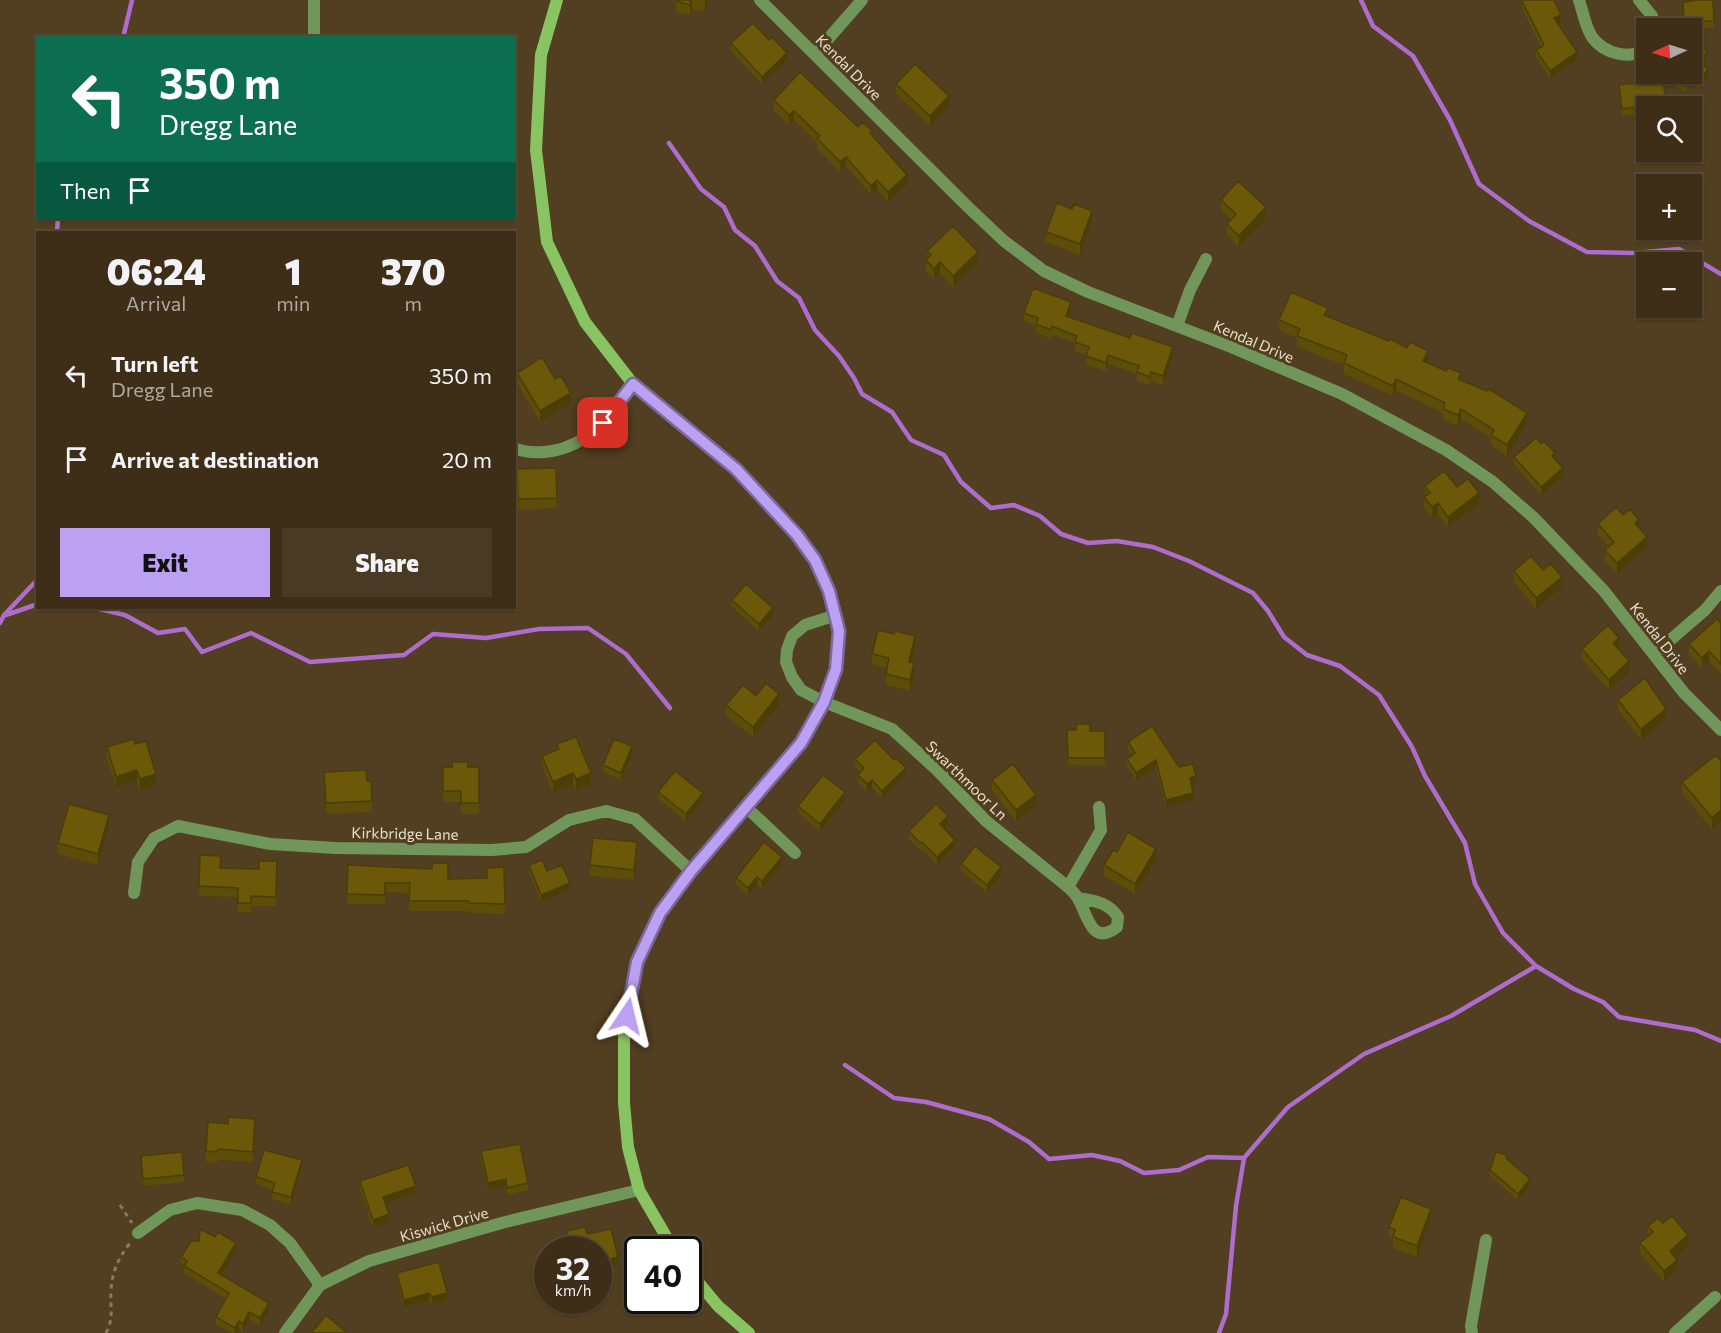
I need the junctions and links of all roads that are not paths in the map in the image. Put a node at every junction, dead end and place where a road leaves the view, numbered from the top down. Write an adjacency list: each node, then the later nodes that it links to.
1 (314, 0): 8 (street)
2 (557, 0): 13 (street)
3 (760, 0): 10 (street, Kendal Drive)
4 (862, 0): 10 (street)
5 (1579, 0): 9 (street)
6 (1639, 0): 7 (street)
7 (1652, 18)
8 (314, 36)
9 (1636, 53)
10 (815, 54): 12 (street, Kendal Drive)
11 (1206, 259): 12 (street)
12 (1177, 326): 17 (street, Kendal Drive)
13 (633, 384): 14 (street); 16 (street)
14 (516, 448)
15 (1721, 591): 17 (street)
16 (836, 615): 18 (street); 18 (street, Swarthmoor Ln)
17 (1654, 654): 19 (street, Kendal Drive)
18 (824, 702): 20 (street); 24 (street, Swarthmoor Ln)
19 (1721, 730)
20 (746, 807): 22 (street); 23 (street)
21 (1100, 807): 24 (street)
22 (795, 853)
23 (691, 871): 25 (street, Kirkbridge Lane); 27 (street)
24 (1068, 887): 26 (street, Swarthmoor Ln)
25 (134, 893)
26 (1078, 898)
27 (639, 1190): 29 (street); 31 (street, Kiswick Drive)
28 (138, 1233): 31 (street)
29 (666, 1236)
30 (1486, 1240): 36 (street)
31 (320, 1285): 34 (street, Kiswick Drive)
32 (702, 1287): 35 (street)
33 (1715, 1297): 37 (street)
34 (285, 1333)
35 (749, 1333)
36 (1472, 1333)
37 (1674, 1333)

